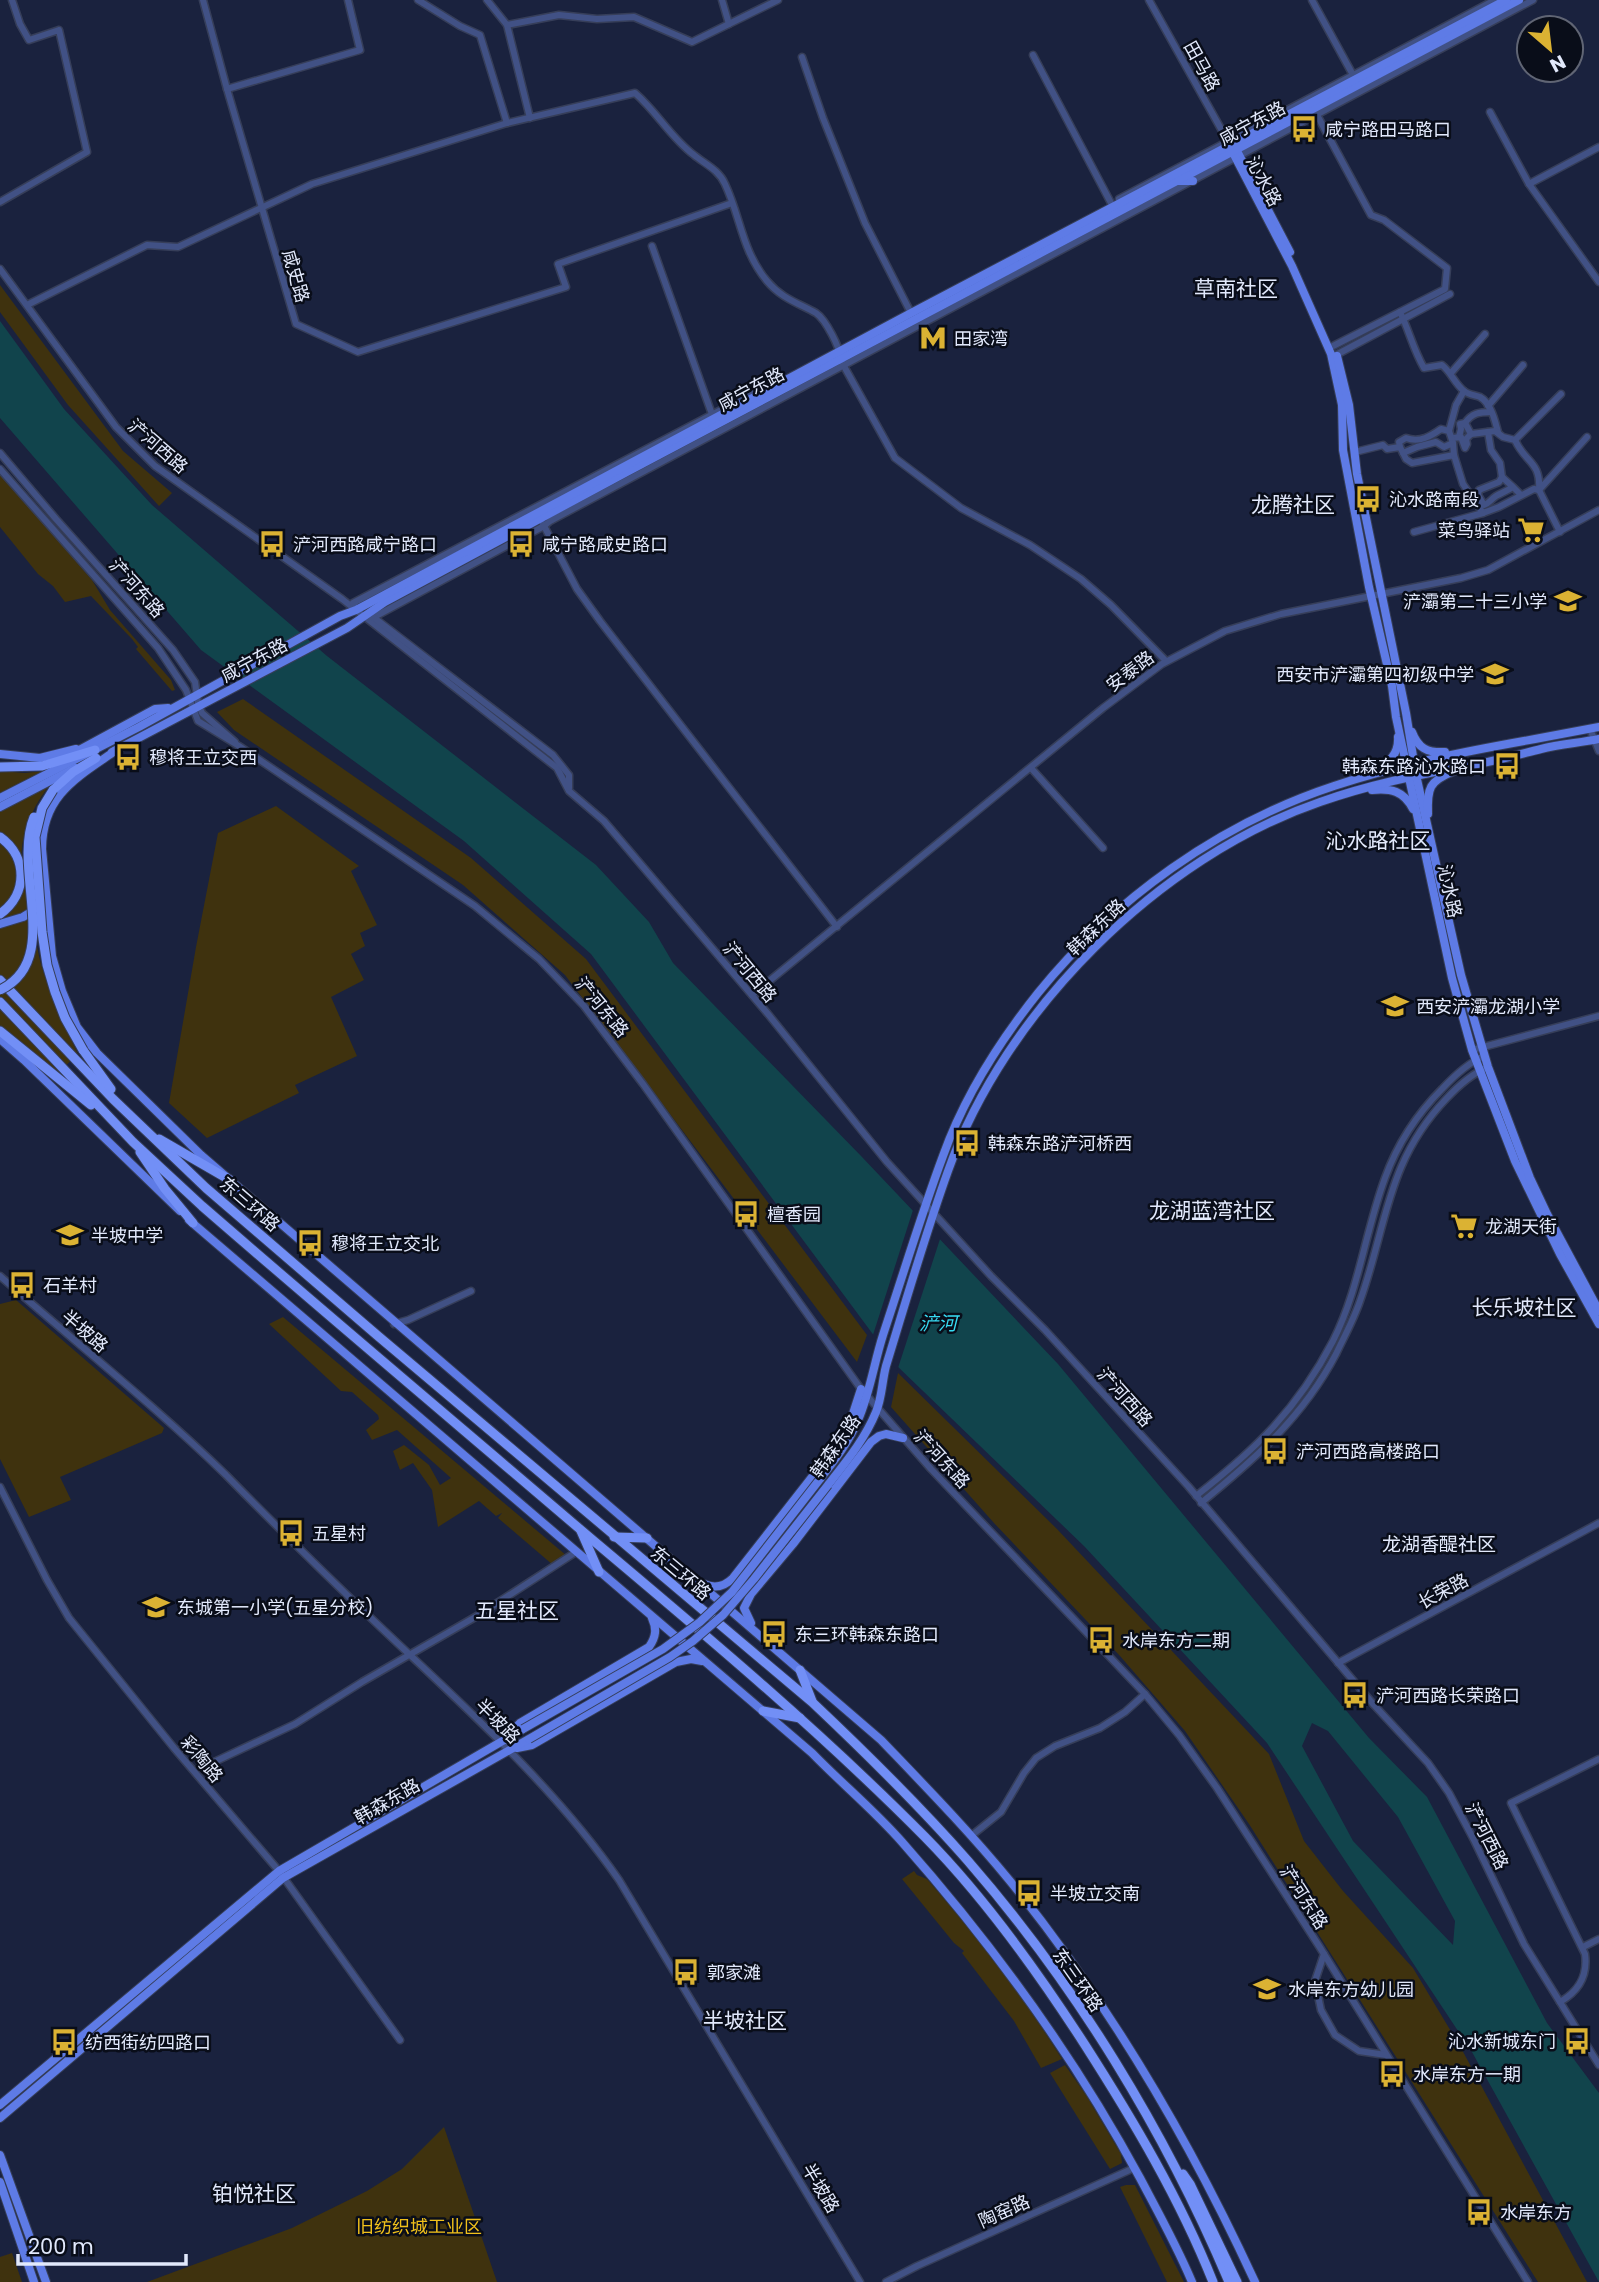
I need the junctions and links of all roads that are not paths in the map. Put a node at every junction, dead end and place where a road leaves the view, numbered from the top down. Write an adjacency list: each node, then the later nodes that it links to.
1 (12, 0): 29 (street)
2 (203, 0): 19 (street, 咸史路)
3 (348, 0): 19 (street)
4 (418, 0): 23 (street)
5 (487, 0): 15 (street)
6 (722, 0): 14 (street)
7 (778, 0): 14 (street)
8 (1149, 0): 25 (street, 田马路)
9 (1312, 0): 18 (street)
10 (1495, 0): 18 (street)
11 (1506, 0): 25 (main road, 咸宁东路)
12 (1519, 0): 25 (main road, 咸宁东路)
13 (1533, 0): 21 (street)
14 (730, 24): 15 (street)
15 (507, 25): 22 (street)
16 (1033, 55): 31 (street)
17 (803, 57): 38 (street)
18 (1353, 75): 25 (street)
19 (227, 89): 32 (street, 咸史路)
20 (1490, 112): 28 (street)
21 (1317, 115): 25 (street); 36 (street)
22 (530, 118): 23 (street); 30 (street)
23 (507, 123): 32 (street)
24 (1599, 147): 28 (street)
25 (1233, 150): 26 (main road, 咸宁东路); 27 (street); 31 (street); 38 (main road, 咸宁东路); 42 (main road, 沁水路); 72 (main road, 沁水路)
26 (1175, 181): 27 (main road); 43 (main road, 咸宁东路)
27 (1193, 181): 43 (street)
28 (1529, 184): 35 (street)
29 (0, 202)
30 (732, 203): 32 (street, 咸史路); 43 (street)
31 (1111, 203): 38 (street)
32 (261, 207): 37 (street)
33 (652, 246): 49 (street)
34 (0, 269): 37 (street, 浐河西路)
35 (1599, 282)
36 (1447, 291): 39 (street); 40 (street)
37 (27, 304): 73 (street, 浐河西路)
38 (910, 312): 43 (main road, 咸宁东路)
39 (1399, 312): 40 (street); 42 (street)
40 (1404, 319): 42 (street); 45 (street)
41 (1485, 334): 45 (street)
42 (1335, 351): 59 (main road, 沁水路)
43 (841, 356): 49 (main road, 咸宁东路); 69 (main road, 咸宁东路); 74 (street)
44 (1523, 365): 48 (street)
45 (1451, 373): 46 (street)
46 (1464, 391): 48 (street); 54 (street)
47 (1561, 394): 57 (street)
48 (1489, 409): 50 (street); 52 (street)
49 (713, 416): 73 (main road, 咸宁东路)
50 (1465, 423): 53 (street); 54 (street)
51 (1488, 432): 52 (street); 53 (street); 63 (street)
52 (1498, 433): 57 (street)
53 (1471, 434): 54 (street)
54 (1453, 437): 56 (street); 56 (street); 61 (street)
55 (1587, 437): 65 (street)
56 (1435, 439): 58 (street); 58 (street)
57 (1515, 440): 65 (street)
58 (1402, 450): 59 (street); 61 (street)
59 (1355, 452): 72 (main road, 沁水路)
60 (0, 453): 75 (street, 浐河东路)
61 (1454, 455): 68 (street)
62 (0, 469): 75 (street, 浐河东路)
63 (1502, 477): 64 (street); 64 (street)
64 (1513, 486): 66 (street)
65 (1539, 490): 66 (street); 71 (street)
66 (1521, 495): 68 (street)
67 (1599, 510): 71 (street, 安泰路)
68 (1483, 513): 70 (street)
69 (542, 523): 73 (main road, 咸宁东路); 108 (street)
70 (1414, 532)
71 (1560, 533): 72 (street, 安泰路)
72 (1375, 594): 74 (street, 安泰路); 77 (main road, 沁水路); 78 (main road, 沁水路)
73 (363, 611): 75 (main road, 咸宁东路); 76 (main road, 咸宁东路); 96 (street, 浐河西路); 96 (street, 浐河西路)
74 (1166, 661): 92 (street, 安泰路)
75 (193, 696): 76 (street, 浐河东路); 81 (main road, 咸宁东路)
76 (196, 709): 82 (main road, 咸宁东路); 132 (street, 浐河东路)
77 (1396, 717): 88 (main road, 沁水路); 94 (main road)
78 (1406, 719): 83 (main road); 88 (main road, 沁水路)
79 (1595, 728): 80 (street); 83 (main road, 韩森东路)
80 (1596, 739): 84 (street); 90 (main road, 韩森东路)
81 (92, 751): 82 (main road, 咸宁东路); 85 (main road); 86 (highway); 95 (main road, 咸宁东路); 98 (highway); 100 (main road, 咸宁东路)
82 (115, 751): 105 (main road)
83 (1469, 751): 88 (main road, 韩森东路)
84 (1599, 751)
85 (0, 754)
86 (60, 761): 89 (highway); 95 (main road)
87 (0, 762): 89 (highway)
88 (1411, 764): 93 (main road, 沁水路); 94 (main road, 韩森东路)
89 (42, 766): 91 (highway)
90 (1466, 766): 93 (main road, 韩森东路); 102 (main road)
91 (0, 767)
92 (1031, 768): 104 (street); 108 (street, 安泰路)
93 (1413, 776): 97 (main road, 韩森东路); 101 (main road, 沁水路); 102 (main road, 沁水路)
94 (1354, 780): 124 (main road, 韩森东路)
95 (18, 788): 99 (main road, 咸宁东路)
96 (569, 791): 111 (street, 浐河西路)
97 (1352, 792): 101 (main road); 125 (main road, 韩森东路)
98 (51, 793): 110 (highway, bridge); 119 (highway, bridge)
99 (0, 798)
100 (0, 807)
101 (1420, 829): 116 (main road, 沁水路)
102 (1429, 835): 116 (main road, 沁水路)
103 (0, 837): 106 (highway)
104 (1102, 848)
105 (47, 902): 107 (main road); 123 (main road)
106 (0, 914)
107 (0, 924)
108 (837, 926): 111 (street, 安泰路)
109 (0, 980): 119 (highway, 东三环路)
110 (0, 990)
111 (752, 995): 124 (street, 浐河西路)
112 (0, 1002): 120 (highway, 东三环路)
113 (1599, 1016): 116 (street)
114 (0, 1031): 120 (highway)
115 (0, 1039): 126 (main road)
116 (1477, 1048): 117 (main road, 沁水路)
117 (1480, 1058): 118 (main road, 沁水路); 140 (street)
118 (1484, 1069): 129 (main road, 沁水路); 131 (main road, 沁水路); 141 (street)
119 (129, 1114): 121 (highway, 东三环路)
120 (116, 1124): 122 (highway, 东三环路)
121 (151, 1134): 123 (highway); 144 (highway, 东三环路)
122 (133, 1142): 126 (highway); 143 (highway, 东三环路)
123 (230, 1180): 130 (main road)
124 (926, 1206): 125 (street, 浐河西路); 132 (main road, 韩森东路)
125 (933, 1214): 133 (main road, 韩森东路); 140 (street, 浐河西路)
126 (193, 1223): 146 (main road)
127 (0, 1276): 151 (street, 半坡路)
128 (471, 1291): 130 (street)
129 (1599, 1311)
130 (394, 1324): 145 (main road)
131 (1599, 1324)
132 (864, 1392): 133 (street, 浐河东路); 138 (main road, 韩森东路); 148 (main road)
133 (878, 1409): 134 (street, 浐河东路); 136 (main road, 韩森东路)
134 (903, 1438): 135 (main road); 155 (street, 浐河东路)
135 (863, 1451): 136 (street); 137 (main road)
136 (848, 1460): 137 (street); 138 (main road, 韩森东路)
137 (845, 1474): 150 (main road)
138 (824, 1482): 159 (main road, 韩森东路, bridge); 159 (main road, 韩森东路, bridge)
139 (0, 1487): 163 (street, 彩陶路)
140 (1195, 1496): 141 (street, 浐河西路)
141 (1202, 1503): 153 (street, 浐河西路)
142 (1599, 1523): 153 (street, 长荣路)
143 (580, 1530): 147 (highway); 158 (highway, 东三环路)
144 (614, 1536): 145 (highway); 156 (highway, 东三环路)
145 (647, 1538): 148 (main road)
146 (576, 1552): 147 (main road); 151 (street)
147 (599, 1572): 149 (main road)
148 (694, 1578): 150 (main road)
149 (650, 1616): 152 (main road); 159 (main road)
150 (761, 1636): 154 (main road)
151 (410, 1656): 159 (street, 半坡路); 161 (street)
152 (705, 1662): 157 (main road); 159 (main road)
153 (1338, 1663): 167 (street, 浐河西路)
154 (800, 1670): 156 (highway); 162 (main road)
155 (1145, 1694): 162 (street); 166 (street, 浐河东路)
156 (812, 1702): 174 (highway, 东三环路)
157 (763, 1711): 158 (highway); 175 (main road)
158 (802, 1718): 182 (highway, 东三环路)
159 (504, 1747): 163 (main road, 韩森东路); 179 (street, 半坡路)
160 (1599, 1759): 165 (street)
161 (214, 1762)
162 (971, 1836): 185 (main road)
163 (281, 1875): 168 (street, 彩陶路); 171 (main road, 韩森东路); 172 (main road, 韩森东路)
164 (1599, 1940): 165 (street)
165 (1583, 1947): 167 (street)
166 (1324, 1954): 169 (street, 浐河东路); 169 (street)
167 (1560, 2002): 170 (street, 浐河西路)
168 (400, 2040)
169 (1387, 2055): 186 (street, 浐河东路)
170 (1599, 2065)
171 (0, 2105)
172 (0, 2118)
173 (0, 2155): 178 (main road)
174 (1172, 2160): 183 (highway, 东三环路); 184 (highway)
175 (1134, 2168): 180 (street, 陶窑路); 181 (main road)
176 (0, 2182): 177 (main road)
177 (34, 2282)
178 (46, 2282)
179 (860, 2282)
180 (886, 2282)
181 (1192, 2282)
182 (1212, 2282)
183 (1229, 2282)
184 (1237, 2282)
185 (1255, 2282)
186 (1528, 2282)

